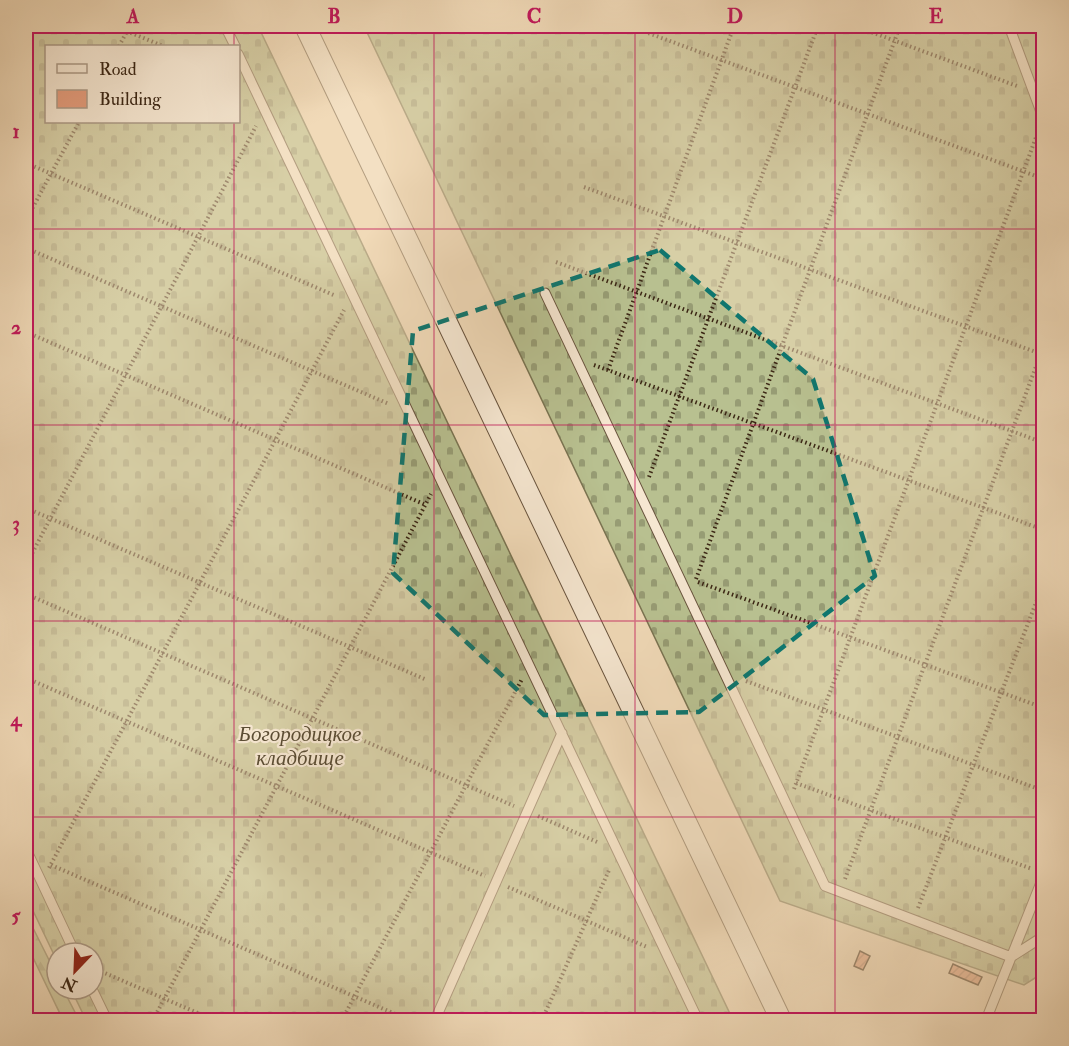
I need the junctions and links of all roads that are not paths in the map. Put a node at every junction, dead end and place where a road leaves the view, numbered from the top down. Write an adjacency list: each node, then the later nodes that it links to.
1 (225, 26): 4 (lane)
2 (305, 26): 18 (street)
3 (1009, 26): 6 (lane)
4 (234, 45)
5 (240, 58): 8 (lane)
6 (1043, 119)
7 (545, 293): 13 (lane)
8 (561, 733): 16 (lane); 17 (lane)
9 (26, 849): 12 (lane)
10 (1044, 875): 13 (lane)
11 (1044, 936): 13 (lane)
12 (69, 941)
13 (1011, 957): 19 (lane)
14 (98, 1001): 15 (lane)
15 (108, 1020)
16 (435, 1020)
17 (698, 1020)
18 (781, 1020)
19 (986, 1020)

